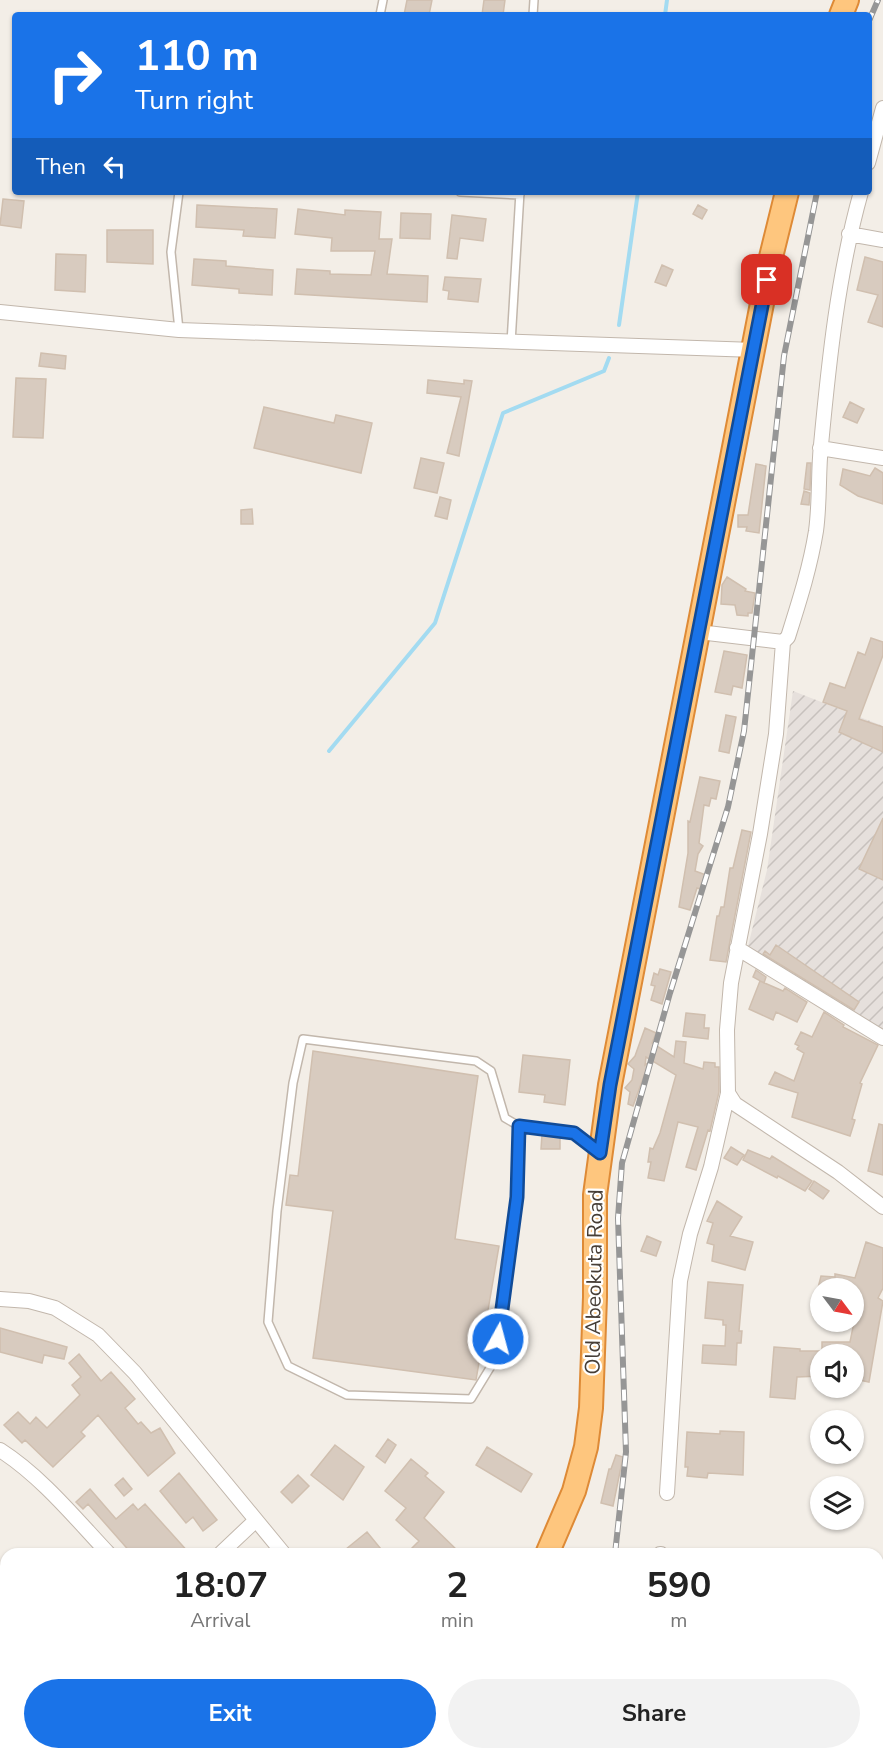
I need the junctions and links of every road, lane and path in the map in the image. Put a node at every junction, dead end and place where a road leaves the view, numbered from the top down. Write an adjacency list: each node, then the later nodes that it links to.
1 (883, 108): 2 (street)
2 (872, 149)
3 (179, 195): 10 (lane)
4 (520, 195): 11 (lane)
5 (786, 195): 12 (highway, Old Abeokuta Road)
6 (860, 195): 7 (street)
7 (849, 234): 8 (street); 13 (street)
8 (883, 240)
9 (0, 312): 10 (street)
10 (179, 330): 11 (street)
11 (511, 343): 12 (street)
12 (755, 350): 15 (highway, Old Abeokuta Road)
13 (820, 448): 14 (street); 16 (street)
14 (883, 458)
15 (699, 632): 16 (street); 21 (highway, Old Abeokuta Road)
16 (783, 642): 17 (street)
17 (737, 948): 18 (street); 19 (street)
18 (883, 1038)
19 (728, 1094): 22 (street); 25 (street)
20 (519, 1126): 20 (lane); 21 (lane)
21 (600, 1153): 30 (highway, Old Abeokuta Road)
22 (883, 1207)
23 (0, 1299): 26 (street)
24 (0, 1450): 27 (street)
25 (667, 1493)
26 (256, 1520): 28 (street); 29 (street)
27 (103, 1548)
28 (226, 1548)
29 (279, 1548)
30 (550, 1548)

